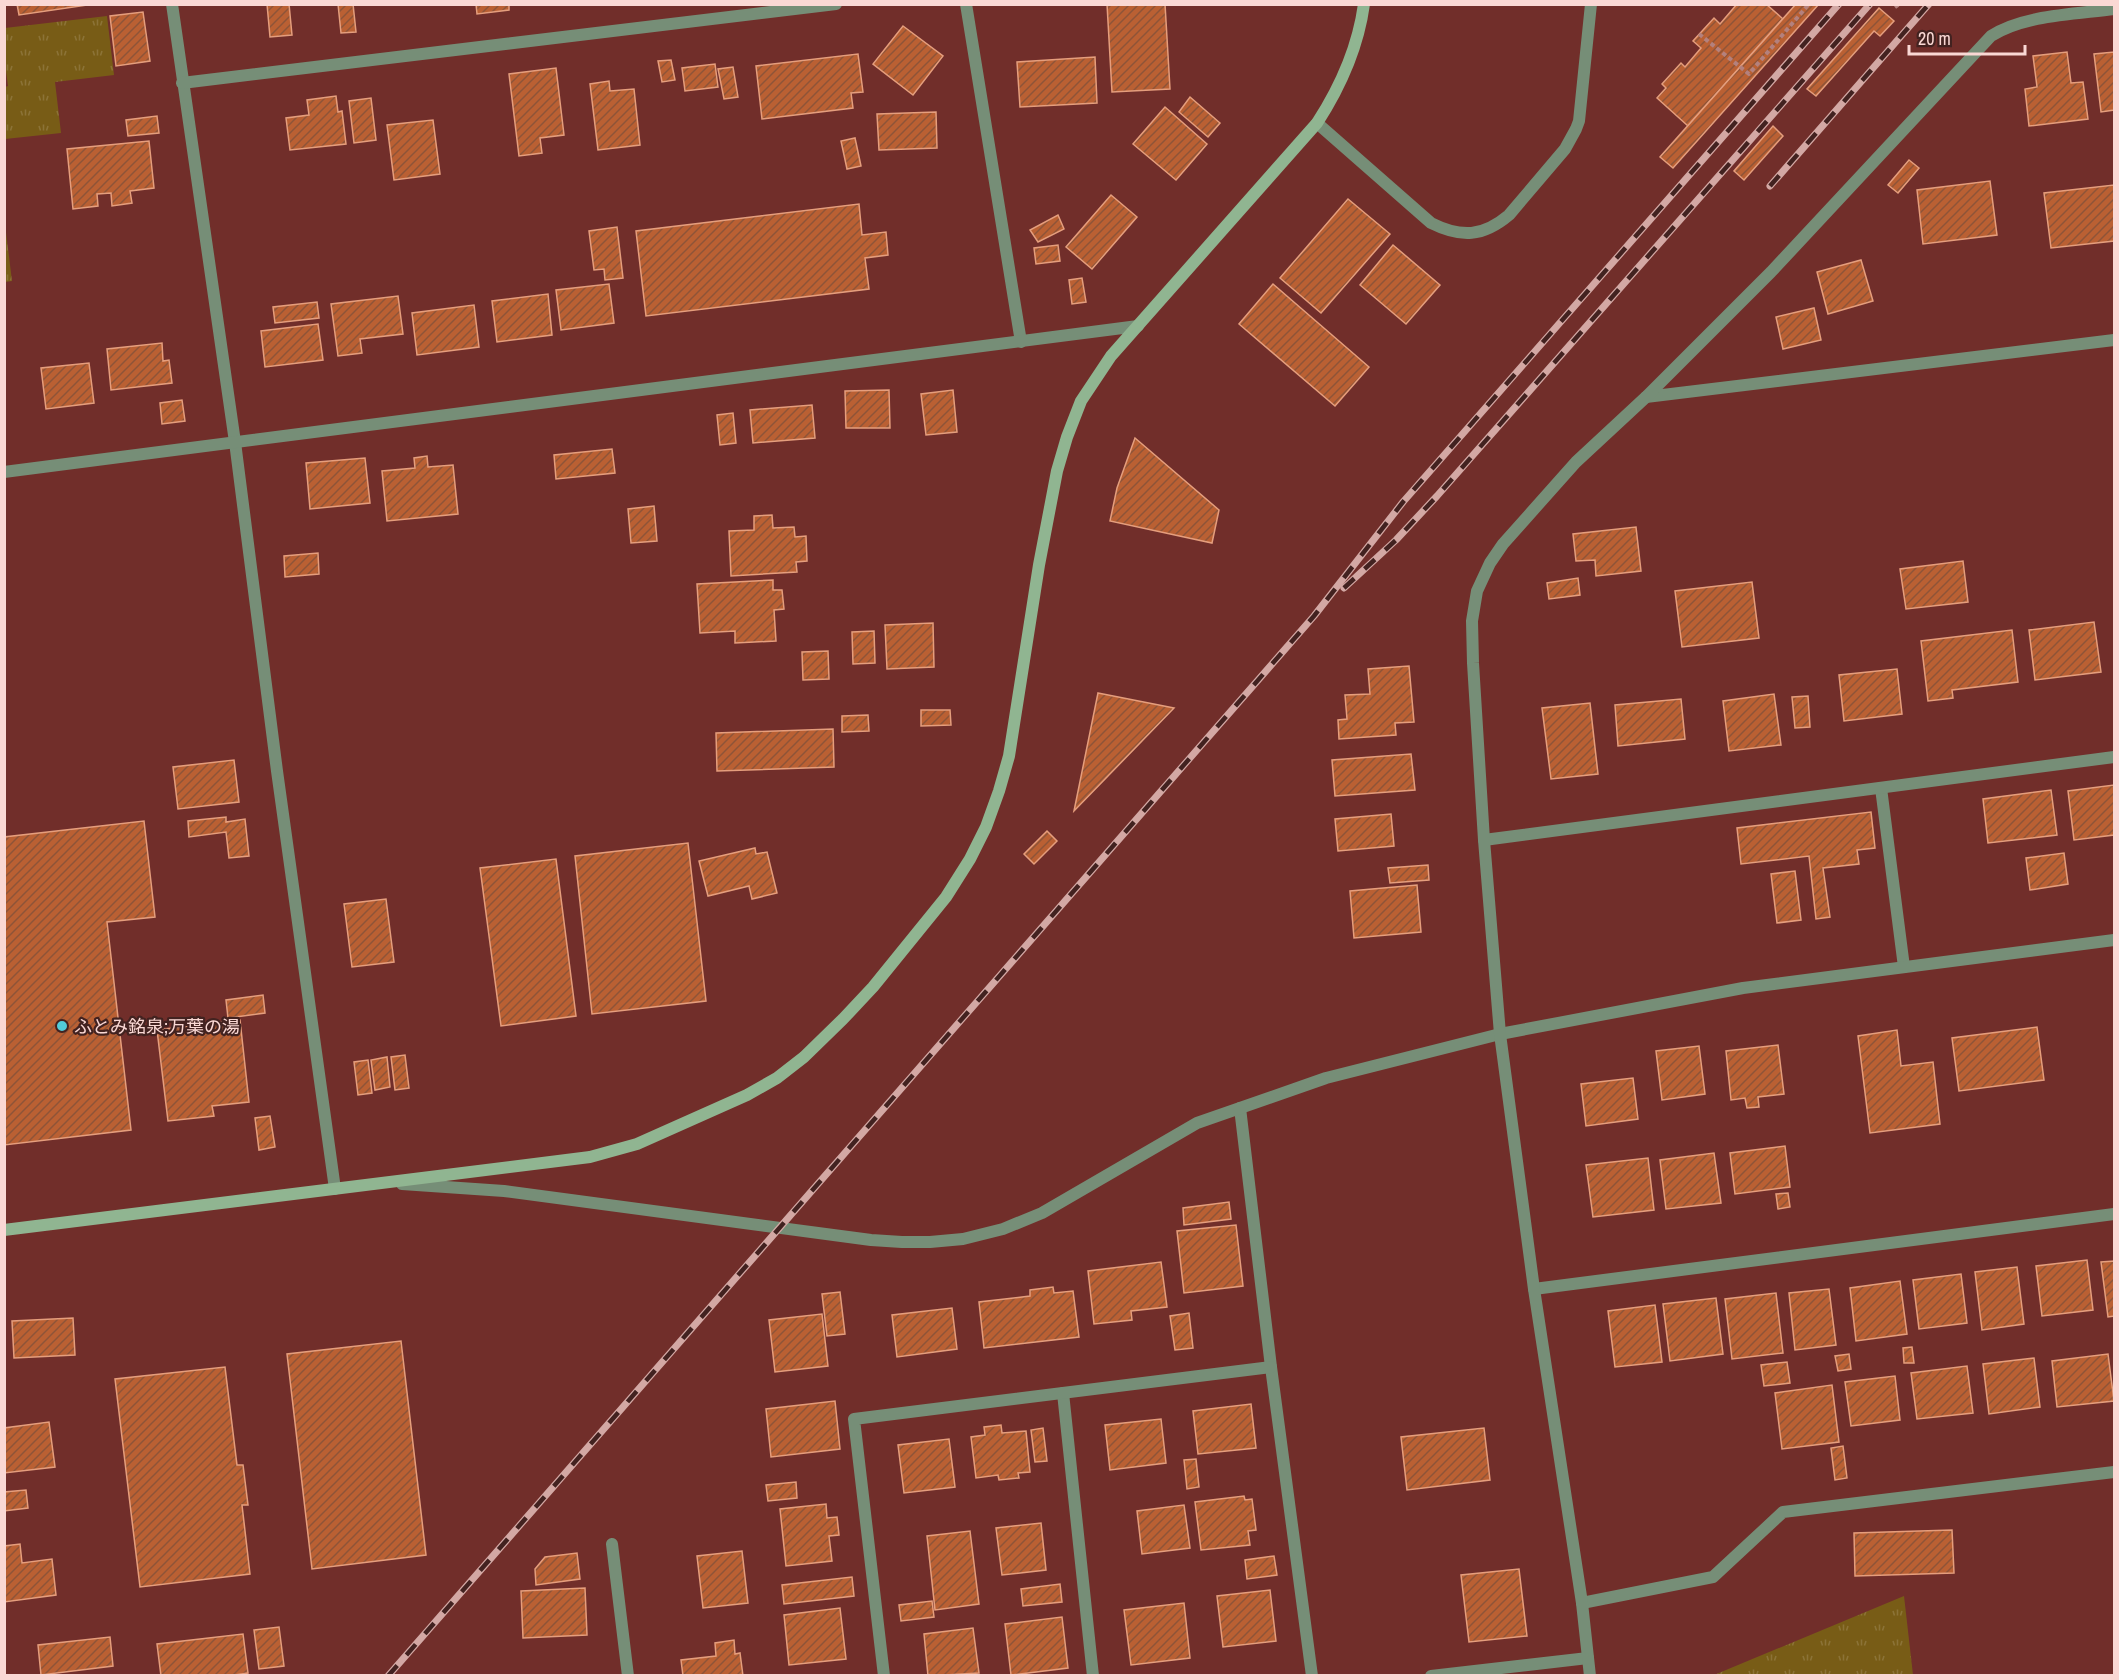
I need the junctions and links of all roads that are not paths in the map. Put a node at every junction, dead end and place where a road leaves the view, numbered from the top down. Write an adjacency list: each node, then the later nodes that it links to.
1 (172, 4): 7 (street)
2 (836, 4): 7 (street)
3 (966, 4): 11 (street)
4 (1364, 4): 8 (street)
5 (1591, 4): 8 (street)
6 (2115, 9): 12 (street)
7 (182, 83): 13 (street)
8 (1317, 123): 9 (street)
9 (1138, 326): 11 (street); 22 (street)
10 (2115, 340): 12 (street)
11 (1021, 342): 13 (street)
12 (1646, 397): 17 (street)
13 (235, 442): 14 (street); 23 (street)
14 (4, 472)
15 (2115, 758): 16 (street)
16 (1881, 788): 17 (street); 19 (street)
17 (1484, 840): 20 (street)
18 (2115, 940): 19 (street)
19 (1904, 967): 20 (street)
20 (1500, 1034): 21 (street); 26 (street)
21 (1240, 1108): 22 (street); 27 (street)
22 (382, 1183): 23 (street)
23 (335, 1189): 25 (street)
24 (2115, 1214): 26 (street)
25 (4, 1230)
26 (1534, 1289): 31 (street)
27 (1271, 1368): 28 (street); 36 (street)
28 (1063, 1394): 34 (street); 35 (street)
29 (2115, 1472): 31 (street)
30 (612, 1544): 33 (street)
31 (1582, 1603): 32 (street)
32 (1588, 1658): 37 (street); 38 (street)
33 (627, 1676)
34 (884, 1676)
35 (1093, 1676)
36 (1312, 1676)
37 (1431, 1676)
38 (1590, 1676)

